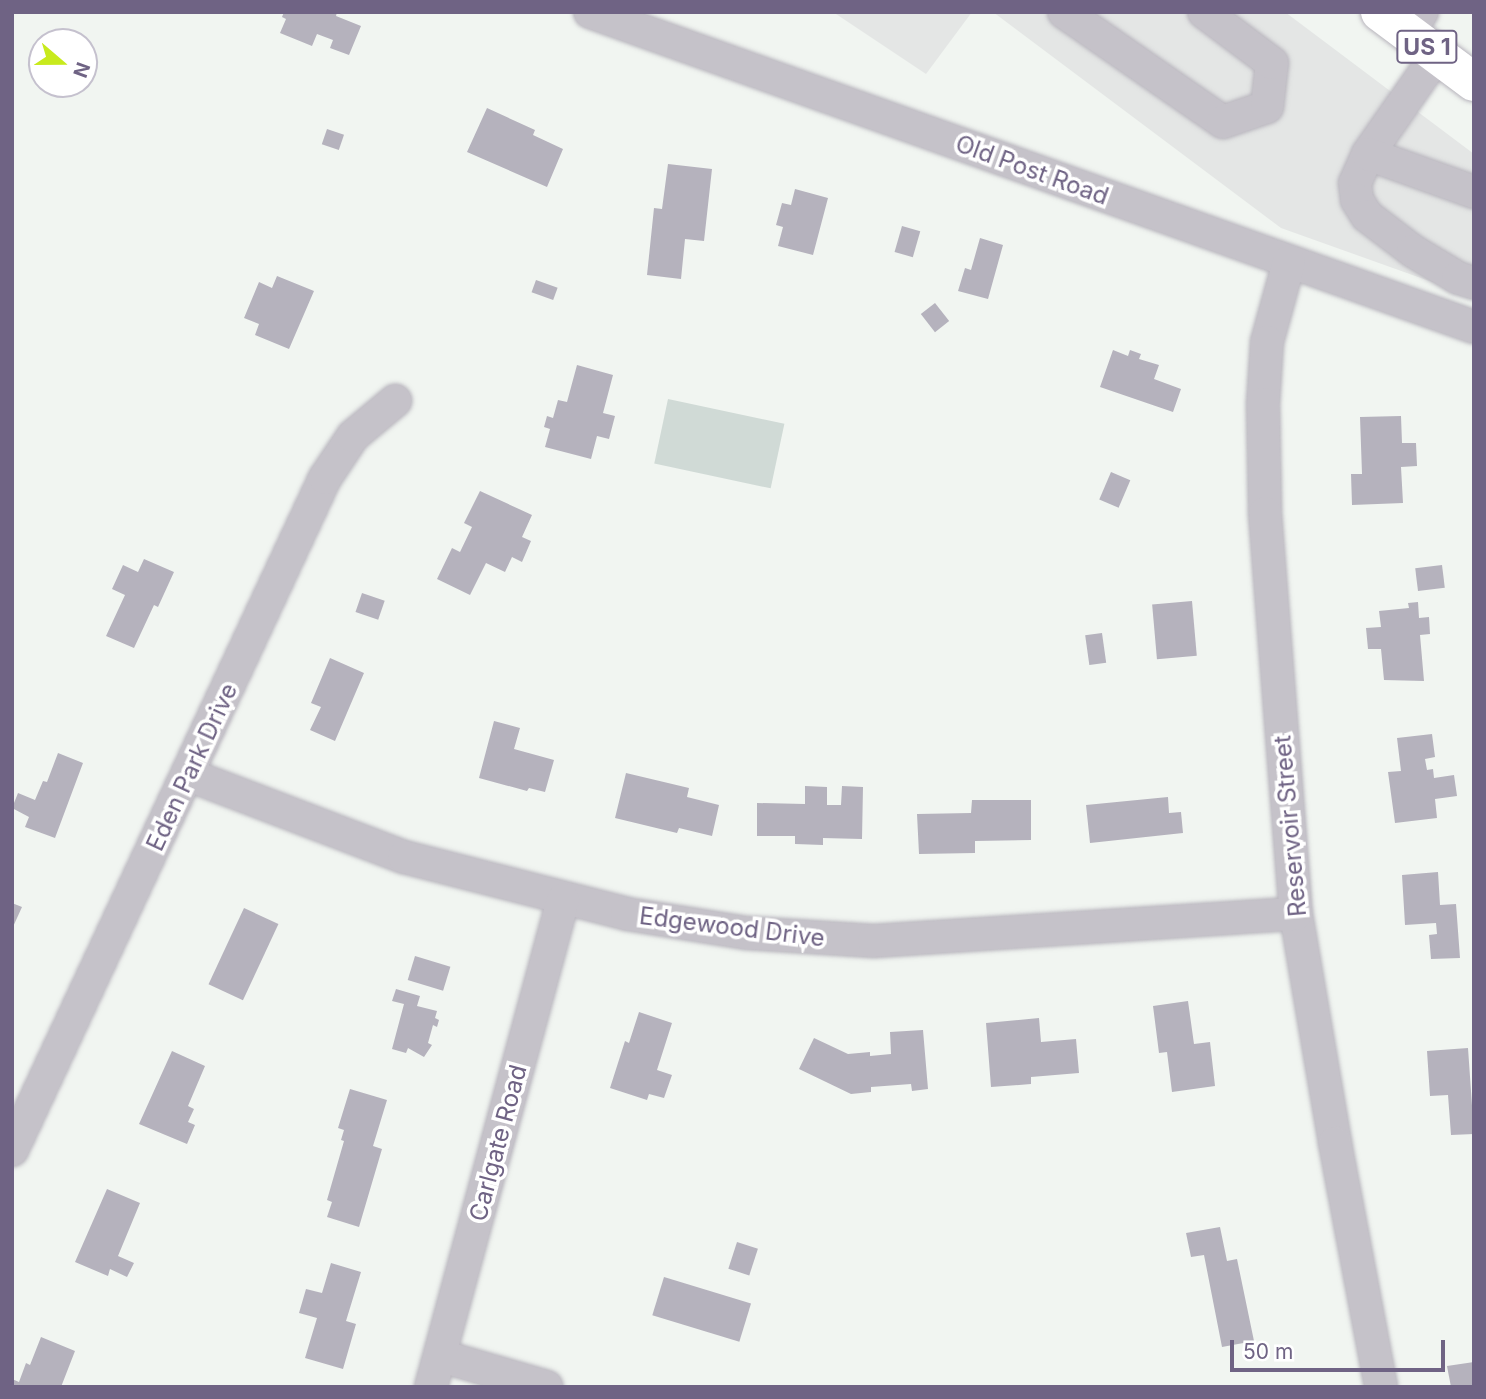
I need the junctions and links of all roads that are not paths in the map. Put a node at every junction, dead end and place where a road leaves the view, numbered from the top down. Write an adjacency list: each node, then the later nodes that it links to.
1 (590, 12): 9 (street, Old Post Road)
2 (1064, 12): 3 (street)
3 (1204, 12)
4 (1403, 19): 5 (main road, US 1)
5 (1437, 55): 6 (main road, US 1); 7 (street)
6 (1474, 82)
7 (1368, 154): 8 (street); 10 (street)
8 (1474, 192)
9 (1289, 262): 11 (street, Old Post Road); 15 (street, Reservoir Street)
10 (1474, 283)
11 (1474, 327)
12 (395, 401): 13 (street, Eden Park Drive)
13 (189, 775): 14 (street, Edgewood Drive); 16 (street, Eden Park Drive)
14 (563, 900): 15 (street, Edgewood Drive); 17 (street, Carlgate Road)
15 (1296, 914): 20 (street, Reservoir Street)
16 (12, 1150)
17 (441, 1356): 18 (street, Carlgate Road); 19 (street)
18 (431, 1387)
19 (547, 1387)
20 (1381, 1387)

